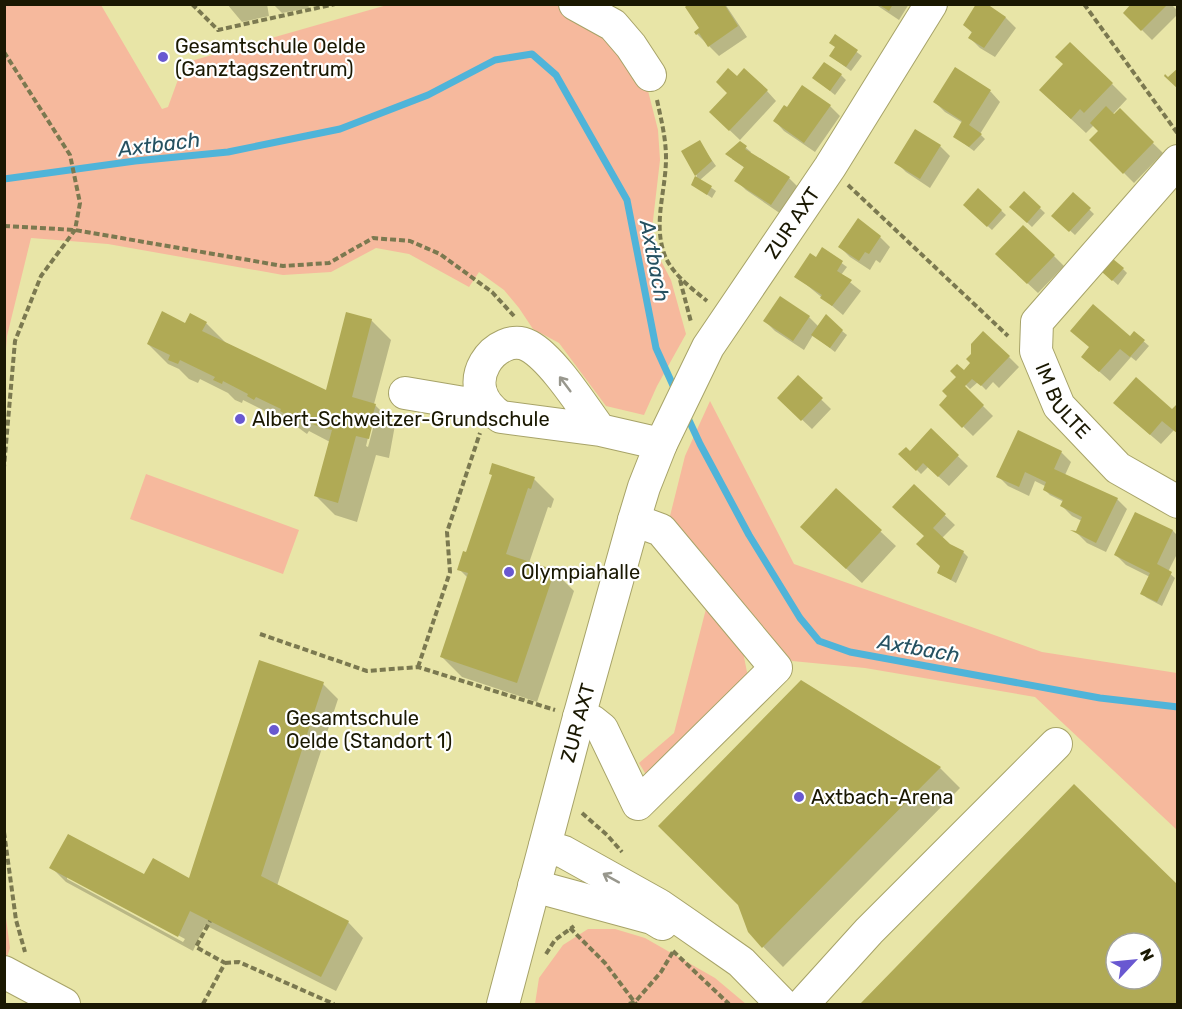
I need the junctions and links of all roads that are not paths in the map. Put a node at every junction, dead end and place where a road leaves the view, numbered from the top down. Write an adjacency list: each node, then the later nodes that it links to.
1 (575, 4): 3 (street)
2 (931, 4): 8 (street, ZUR AXT)
3 (650, 75)
4 (1178, 161): 9 (street, IM BULTE)
5 (405, 393): 6 (street)
6 (488, 406): 7 (street); 7 (street, one-way to 6)
7 (600, 430): 8 (street)
8 (667, 431): 10 (street, ZUR AXT)
9 (1178, 502)
10 (634, 520): 11 (street, ZUR AXT); 11 (street)
11 (579, 717): 13 (street, ZUR AXT)
12 (1056, 744): 16 (street)
13 (544, 846): 14 (street, ZUR AXT); 16 (street, one-way to 13)
14 (534, 886): 16 (street); 18 (street, ZUR AXT)
15 (10, 975): 17 (street)
16 (787, 1003)
17 (64, 1005)
18 (503, 1005)

